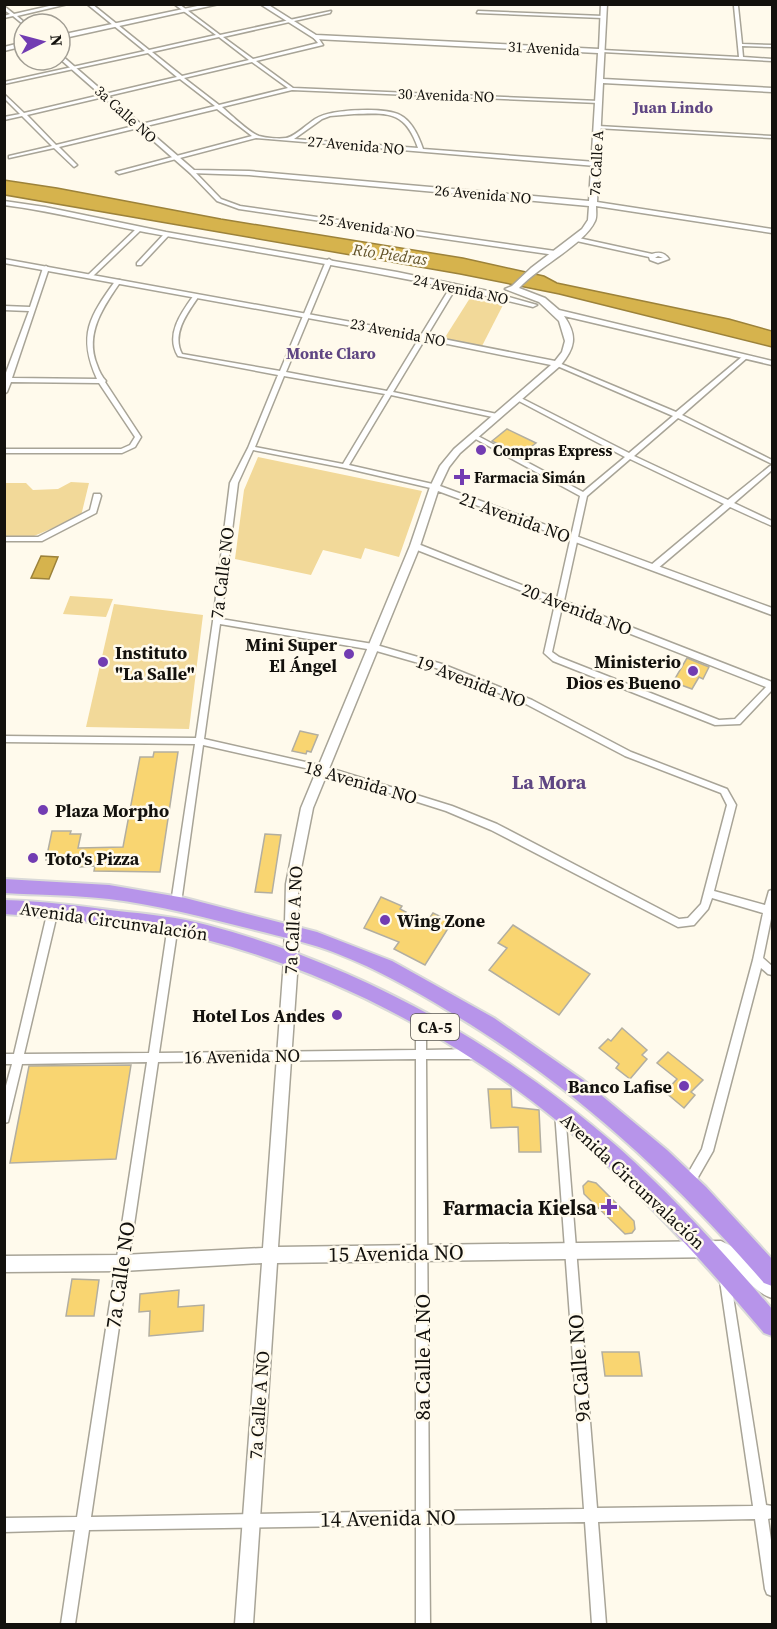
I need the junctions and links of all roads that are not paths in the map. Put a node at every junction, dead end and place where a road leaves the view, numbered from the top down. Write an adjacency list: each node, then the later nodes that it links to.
1 (66, 4): 9 (street)
2 (89, 4): 14 (street)
3 (176, 4): 8 (street)
4 (217, 4): 8 (street)
5 (262, 4): 13 (street)
6 (604, 4): 12 (street, 7a Calle A)
7 (736, 6): 18 (street)
8 (185, 11): 14 (street); 16 (street)
9 (28, 12)
10 (330, 12): 13 (street)
11 (478, 12): 12 (street)
12 (603, 17): 21 (street, 7a Calle A)
13 (288, 21): 16 (street); 17 (street)
14 (115, 26): 15 (street); 20 (street)
15 (72, 35)
16 (219, 36): 20 (street); 23 (street)
17 (315, 37): 21 (street, 31 Avenida); 23 (street)
18 (740, 45): 19 (street); 22 (street)
19 (772, 46)
20 (148, 51): 25 (street); 26 (street)
21 (602, 51): 22 (street, 31 Avenida); 27 (street, 7a Calle A)
22 (741, 58): 24 (street, 31 Avenida)
23 (254, 60): 26 (street); 29 (street)
24 (772, 60)
25 (73, 68): 28 (street); 32 (street, 3a Calle NO)
26 (180, 78): 32 (street); 34 (street)
27 (600, 81): 30 (street); 33 (street, 7a Calle A)
28 (4, 83)
29 (292, 89): 33 (street, 30 Avenida NO); 34 (street, 30 Avenida NO)
30 (772, 90)
31 (4, 95): 35 (street)
32 (105, 96): 35 (street); 37 (street, 3a Calle NO)
33 (599, 102): 38 (street, 7a Calle A)
34 (218, 107): 37 (street, 30 Avenida NO); 39 (street)
35 (24, 115): 36 (street); 42 (street)
36 (4, 119)
37 (138, 126): 42 (street, 30 Avenida NO); 45 (street, 3a Calle NO)
38 (598, 126): 40 (street); 46 (street, 7a Calle A)
39 (256, 137): 41 (street, 27 Avenida NO); 45 (street, 27 Avenida NO)
40 (772, 137)
41 (290, 140): 43 (street, 27 Avenida NO); 43 (street)
42 (55, 146): 44 (street, 30 Avenida NO); 47 (street)
43 (421, 151): 46 (street, 27 Avenida NO)
44 (11, 157)
45 (175, 158): 48 (street, 27 Avenida NO); 49 (street, 3a Calle NO)
46 (596, 164): 50 (street, 7a Calle A)
47 (74, 165)
48 (119, 172)
49 (192, 172): 50 (street, 26 Avenida NO); 56 (street, 25 Avenida NO)
50 (594, 204): 53 (street, 26 Avenida NO); 55 (street, 7a Calle A)
51 (6, 206): 52 (street, 24 Avenida NO)
52 (138, 230): 54 (street, 24 Avenida NO); 62 (street)
53 (772, 231)
54 (167, 234): 59 (street, 24 Avenida NO); 60 (street)
55 (574, 240): 56 (street, 7a Calle A); 57 (street)
56 (555, 253): 65 (street, 7a Calle A)
57 (652, 256)
58 (4, 261): 61 (street, 23 Avenida NO)
59 (329, 261): 64 (street, 24 Avenida NO); 71 (street, 7a Calle NO)
60 (139, 264)
61 (46, 268): 62 (street, 23 Avenida NO); 69 (street)
62 (90, 276): 63 (street, 23 Avenida NO)
63 (118, 282): 67 (street, 23 Avenida NO); 78 (street)
64 (454, 286): 66 (street, 24 Avenida NO); 72 (street)
65 (516, 288): 66 (street); 70 (street)
66 (478, 290): 70 (street, 24 Avenida NO)
67 (196, 296): 71 (street, 23 Avenida NO); 76 (street)
68 (4, 308): 69 (street)
69 (31, 309): 77 (street)
70 (557, 312): 73 (street, 24 Avenida NO); 75 (street, 7a Calle A NO)
71 (307, 316): 72 (street, 23 Avenida NO); 76 (street, 7a Calle NO)
72 (423, 337): 75 (street, 23 Avenida NO); 80 (street)
73 (745, 357): 74 (street, 24 Avenida NO); 83 (street)
74 (772, 363)
75 (557, 364): 81 (street, 7a Calle A NO); 83 (street, 23 Avenida NO)
76 (282, 375): 80 (street); 85 (street, 7a Calle NO)
77 (6, 381): 78 (street); 79 (street)
78 (103, 381): 86 (street)
79 (4, 392)
80 (389, 393): 82 (street); 89 (street)
81 (518, 398): 82 (street, 7a Calle A NO); 87 (street)
82 (497, 416): 84 (street, 7a Calle A NO)
83 (677, 416): 87 (street); 88 (street, 23 Avenida NO)
84 (474, 436): 91 (street, 7a Calle A NO); 92 (street)
85 (251, 448): 89 (street, 21 Avenida NO); 102 (street, 7a Calle NO)
86 (4, 451)
87 (629, 456): 92 (street); 94 (street)
88 (772, 462)
89 (345, 466): 91 (street, 21 Avenida NO)
90 (772, 467): 94 (street)
91 (435, 488): 97 (street, 21 Avenida NO); 98 (street, 7a Calle A NO)
92 (584, 495): 97 (street)
93 (97, 496): 96 (street)
94 (730, 503): 95 (street); 99 (street)
95 (772, 524)
96 (4, 539)
97 (573, 539): 99 (street, 21 Avenida NO); 100 (street)
98 (414, 546): 100 (street, 20 Avenida NO); 103 (street, 7a Calle A NO)
99 (654, 567): 101 (street, 21 Avenida NO)
100 (558, 601): 104 (street, 20 Avenida NO); 104 (street)
101 (772, 612)
102 (217, 621): 103 (street, 19 Avenida NO); 106 (street, 7a Calle NO)
103 (373, 647): 107 (street, 7a Calle A NO); 109 (street, 19 Avenida NO)
104 (772, 685)
105 (4, 739): 106 (street, 18 Avenida NO)
106 (198, 741): 107 (street, 18 Avenida NO); 111 (street, 7a Calle NO)
107 (323, 769): 109 (street, 18 Avenida NO); 116 (street, 7a Calle A NO)
108 (4, 886): 111 (highway, Avenida Circunvalación / CA-5)
109 (708, 893): 114 (street)
110 (772, 894): 114 (street)
111 (176, 903): 116 (highway, Avenida Circunvalación / CA-5)
112 (4, 907): 113 (highway, Avenida Circunvalación / CA-5)
113 (53, 910): 115 (highway, Avenida Circunvalación / CA-5); 126 (street)
114 (768, 910): 118 (street)
115 (172, 928): 117 (highway, Avenida Circunvalación / CA-5); 124 (street, 7a Calle NO)
116 (289, 931): 117 (street, 7a Calle A NO); 129 (highway, Avenida Circunvalación / CA-5)
117 (291, 960): 120 (highway, Avenida Circunvalación / CA-5); 123 (street, 7a Calle A NO)
118 (758, 960): 119 (street); 129 (street)
119 (772, 971)
120 (420, 1018): 121 (street, 8a Calle A NO); 122 (highway, Avenida Circunvalación / CA-5)
121 (421, 1054): 122 (street, 16 Avenida NO); 123 (street, 16 Avenida NO); 132 (street, 8a Calle A NO)
122 (479, 1054): 127 (highway, Avenida Circunvalación / CA-5)
123 (284, 1055): 124 (street, 16 Avenida NO); 133 (street, 7a Calle A NO)
124 (153, 1057): 126 (street, 16 Avenida NO); 134 (street, 7a Calle NO)
125 (4, 1059): 126 (street, 16 Avenida NO)
126 (18, 1059): 128 (street)
127 (560, 1112): 130 (highway, Avenida Circunvalación / CA-5); 131 (street, 9a Calle NO)
128 (4, 1118)
129 (689, 1182): 137 (highway, Avenida Circunvalación / CA-5)
130 (706, 1249): 131 (street, 15 Avenida NO); 136 (highway, Avenida Circunvalación / CA-5); 138 (street, 15 Avenida NO)
131 (570, 1251): 132 (street, 15 Avenida NO); 141 (street, 9a Calle NO)
132 (422, 1253): 133 (street, 15 Avenida NO); 142 (street, 8a Calle A NO)
133 (270, 1255): 134 (street, 15 Avenida NO); 143 (street, 7a Calle A NO)
134 (122, 1263): 135 (street, 15 Avenida NO); 144 (street, 7a Calle NO)
135 (4, 1264)
136 (725, 1270): 139 (highway, Avenida Circunvalación / CA-5); 140 (street)
137 (772, 1275)
138 (772, 1290)
139 (772, 1325)
140 (767, 1512): 141 (street, 14 Avenida NO); 146 (street)
141 (591, 1515): 142 (street, 14 Avenida NO); 150 (street, 9a Calle NO)
142 (423, 1518): 143 (street, 14 Avenida NO); 149 (street, 8a Calle A NO)
143 (251, 1520): 144 (street, 14 Avenida NO); 148 (street, 7a Calle A NO)
144 (84, 1523): 145 (street, 14 Avenida NO); 147 (street, 7a Calle NO)
145 (4, 1525)
146 (772, 1589)
147 (69, 1624)
148 (244, 1624)
149 (423, 1624)
150 (599, 1624)

